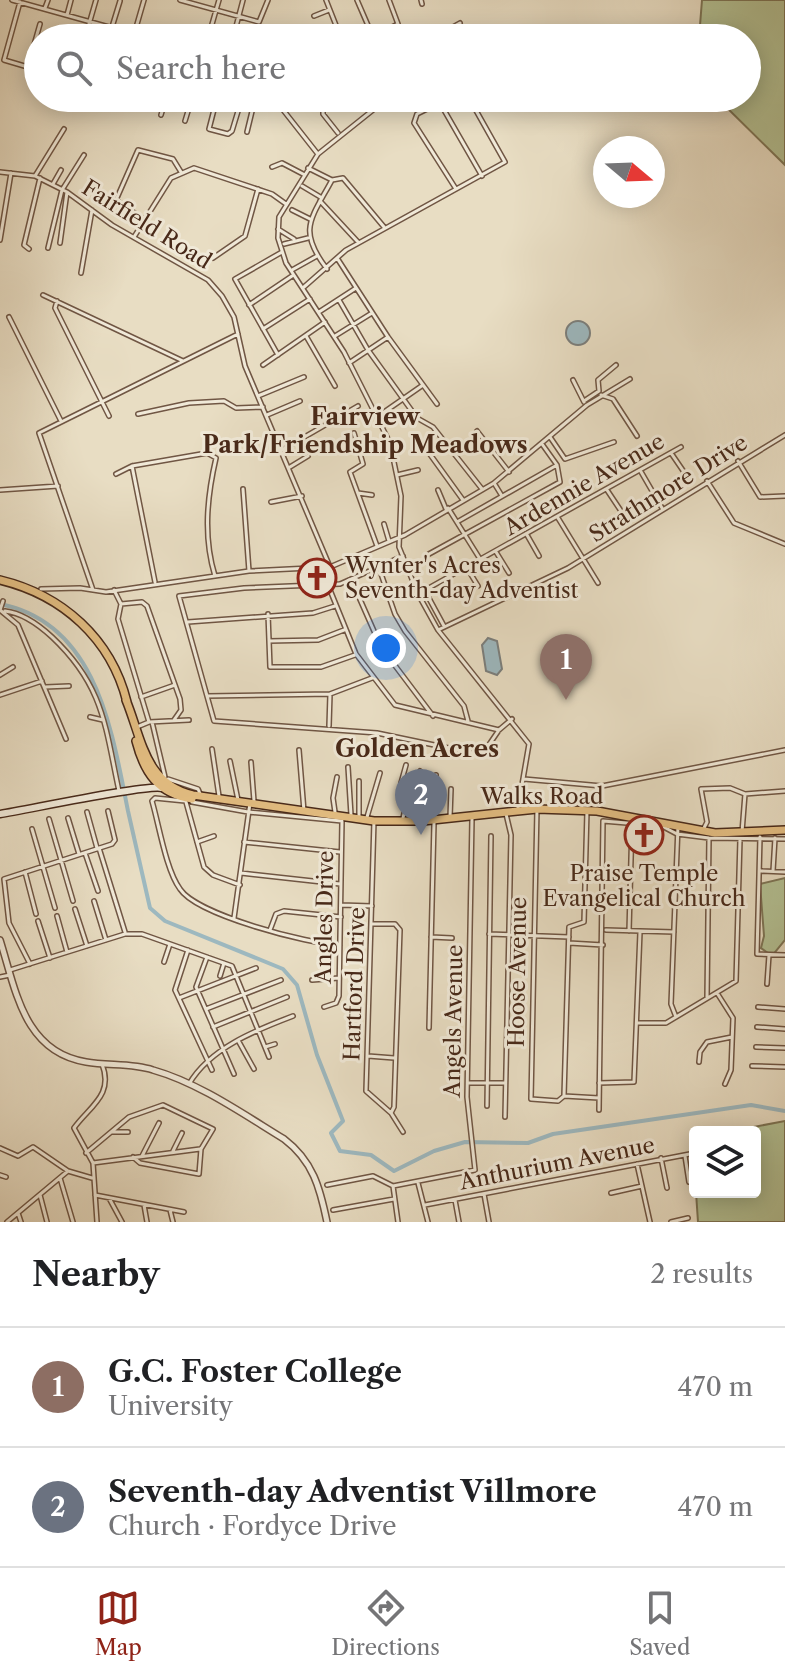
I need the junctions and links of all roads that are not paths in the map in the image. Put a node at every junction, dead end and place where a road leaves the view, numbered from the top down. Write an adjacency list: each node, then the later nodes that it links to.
1 (12, 0): 14 (street)
2 (48, 0): 16 (street)
3 (71, 0): 19 (street)
4 (96, 0): 22 (street)
5 (144, 0): 26 (street)
6 (180, 0): 15 (street)
7 (219, 0): 18 (street)
8 (243, 0): 20 (street)
9 (268, 0): 20 (street)
10 (326, 0): 17 (street)
11 (357, 0): 30 (street)
12 (389, 0): 31 (street)
13 (120, 1): 25 (street)
14 (20, 2): 16 (street); 32 (street)
15 (194, 2): 18 (street)
16 (45, 8): 19 (street)
17 (329, 10): 21 (street); 29 (street)
18 (216, 11): 20 (street); 27 (street)
19 (67, 15): 22 (street)
20 (238, 16): 28 (street)
21 (314, 16)
22 (90, 21): 23 (street); 24 (street)
23 (89, 24)
24 (101, 24)
25 (113, 24)
26 (137, 24)
27 (212, 24)
28 (236, 24)
29 (335, 24)
30 (367, 24)
31 (398, 24)
32 (24, 66)
33 (162, 112): 44 (street)
34 (188, 112): 45 (street)
35 (213, 112): 36 (street)
36 (238, 112)
37 (251, 112): 47 (street)
38 (285, 112): 49 (street)
39 (323, 112): 48 (street)
40 (366, 112): 48 (street)
41 (421, 112): 65 (street)
42 (445, 112): 59 (street)
43 (478, 112): 59 (street)
44 (161, 115)
45 (185, 121)
46 (64, 129): 58 (street)
47 (247, 132)
48 (339, 134): 49 (street)
49 (318, 154): 52 (street)
50 (84, 155): 66 (street)
51 (272, 167): 57 (street)
52 (308, 168): 57 (street); 61 (street)
53 (61, 170): 62 (street)
54 (0, 172): 56 (street, Fairfield Road)
55 (181, 172): 64 (street); 73 (street); 73 (street)
56 (11, 173): 58 (street, Fairfield Road); 79 (street)
57 (303, 174): 69 (street)
58 (35, 176): 60 (street, Fairfield Road)
59 (482, 176): 65 (street)
60 (40, 178): 62 (street, Fairfield Road); 84 (street)
61 (332, 180): 68 (street); 74 (street)
62 (53, 184): 66 (street, Fairfield Road)
63 (302, 186): 68 (street)
64 (258, 189): 69 (street); 87 (street)
65 (456, 189): 74 (street)
66 (62, 190): 67 (street, Fairfield Road); 83 (street)
67 (67, 192): 70 (street, Fairfield Road); 81 (street)
68 (321, 199): 72 (street); 80 (street)
69 (286, 204): 75 (street)
70 (92, 210): 76 (street, Fairfield Road); 90 (street)
71 (292, 210): 72 (street)
72 (310, 219): 77 (street)
73 (144, 220): 76 (street)
74 (384, 227): 80 (street)
75 (278, 229): 78 (street); 85 (street)
76 (134, 237): 105 (street, Fairfield Road)
77 (308, 238): 78 (street); 86 (street)
78 (294, 239): 82 (street)
79 (0, 240)
80 (358, 242): 88 (street)
81 (60, 243)
82 (284, 244)
83 (48, 248)
84 (29, 249)
85 (282, 252): 91 (street); 98 (street)
86 (317, 256): 89 (street); 91 (street)
87 (213, 258)
88 (337, 258): 89 (street); 93 (street)
89 (327, 269): 92 (street)
90 (81, 273)
91 (292, 273): 92 (street); 98 (street)
92 (303, 288): 95 (street)
93 (356, 288): 96 (street); 100 (street)
94 (43, 295): 97 (street)
95 (310, 299): 99 (street); 104 (street)
96 (339, 300): 99 (street); 103 (street)
97 (57, 301): 111 (street); 122 (street)
98 (249, 305): 104 (street)
99 (319, 312): 102 (street)
100 (372, 313): 103 (street); 108 (street)
101 (9, 317): 133 (street)
102 (325, 322): 106 (street); 107 (street)
103 (353, 324): 107 (street); 109 (street)
104 (263, 329): 110 (street)
105 (238, 334): 111 (street); 121 (street, Fairfield Road)
106 (306, 336): 110 (street); 119 (street)
107 (334, 337): 112 (street)
108 (388, 337): 109 (street); 118 (street)
109 (368, 350): 112 (street); 123 (street)
110 (278, 355): 113 (street)
111 (183, 361): 122 (street)
112 (349, 363): 132 (street)
113 (263, 365)
114 (616, 365): 125 (street)
115 (304, 377): 121 (street)
116 (630, 379): 120 (street)
117 (573, 380): 125 (street)
118 (423, 385): 123 (street); 126 (street)
119 (335, 386)
120 (601, 395): 125 (street); 138 (street)
121 (258, 396): 128 (street, Fairfield Road)
122 (102, 399): 131 (street); 133 (street)
123 (403, 399): 132 (street); 162 (street)
124 (300, 401): 130 (street)
125 (585, 403): 139 (street)
126 (437, 404)
127 (358, 406): 143 (street)
128 (263, 407): 129 (street); 130 (street, Fairfield Road)
129 (138, 414)
130 (267, 415): 143 (street, Fairfield Road)
131 (109, 416)
132 (376, 417): 155 (street)
133 (61, 421): 158 (street)
134 (477, 431): 152 (street)
135 (354, 433): 164 (street)
136 (416, 435): 169 (street)
137 (785, 435): 146 (street, Strathmore Drive)
138 (637, 436)
139 (550, 437): 140 (street); 141 (street)
140 (614, 442)
141 (542, 444): 147 (street); 152 (street)
142 (681, 447): 144 (street, Ardennie Avenue)
143 (282, 450): 149 (street, Fairfield Road)
144 (671, 453): 151 (street, Ardennie Avenue); 153 (street)
145 (308, 456): 149 (street)
146 (738, 461): 156 (street, Strathmore Drive); 168 (street)
147 (557, 465): 167 (street); 177 (street)
148 (132, 466): 154 (street); 194 (street); 197 (street)
149 (290, 467): 166 (street, Fairfield Road)
150 (418, 470): 155 (street)
151 (640, 470): 163 (street, Ardennie Avenue); 172 (street)
152 (509, 472): 157 (street)
153 (684, 472)
154 (116, 474)
155 (397, 475): 179 (street)
156 (707, 481): 172 (street, Strathmore Drive); 181 (street)
157 (494, 483): 162 (street); 167 (street)
158 (58, 486): 160 (street); 202 (street)
159 (243, 489): 192 (street)
160 (0, 490)
161 (438, 490): 171 (street)
162 (483, 490): 169 (street)
163 (607, 490): 173 (street); 174 (street, Ardennie Avenue)
164 (358, 493): 165 (street); 182 (street)
165 (372, 495)
166 (303, 496): 170 (street); 189 (street, Fairfield Road)
167 (502, 496): 175 (street)
168 (785, 496)
169 (463, 500): 171 (street)
170 (271, 502)
171 (447, 509): 175 (street); 179 (street)
172 (662, 509): 187 (street, Strathmore Drive)
173 (621, 511)
174 (558, 518): 178 (street, Ardennie Avenue); 187 (street)
175 (457, 522): 177 (street)
176 (384, 524): 180 (street)
177 (465, 534): 184 (street); 188 (street)
178 (527, 535): 183 (street, Ardennie Avenue); 186 (street)
179 (399, 538): 180 (street); 185 (street)
180 (389, 541): 182 (street)
181 (785, 544)
182 (377, 546): 189 (street)
183 (496, 552): 188 (street, Ardennie Avenue); 193 (street)
184 (429, 554)
185 (403, 556): 190 (street); 205 (street)
186 (539, 556)
187 (583, 559): 198 (street); 212 (street, Strathmore Drive)
188 (481, 560): 191 (street, Ardennie Avenue)
189 (330, 567): 192 (street)
190 (379, 568): 195 (street); 236 (street)
191 (467, 568): 200 (street); 204 (street, Ardennie Avenue)
192 (249, 571): 194 (street)
193 (509, 573)
194 (215, 576): 197 (street)
195 (351, 579): 199 (street); 229 (street)
196 (0, 580): 228 (main road)
197 (155, 582): 203 (street)
198 (598, 583)
199 (328, 585): 208 (street); 211 (street)
200 (478, 586)
201 (41, 589): 202 (street)
202 (93, 590): 203 (street)
203 (114, 590): 207 (street)
204 (425, 591): 205 (street, Ardennie Avenue); 212 (street)
205 (418, 594): 214 (street)
206 (3, 601): 209 (street)
207 (121, 604): 221 (street); 227 (street)
208 (335, 606): 210 (street); 213 (street)
209 (2, 610): 220 (street); 232 (street)
210 (268, 614): 211 (street); 215 (street)
211 (187, 623): 226 (street)
212 (444, 626): 214 (street, Strathmore Drive)
213 (344, 630): 215 (street); 216 (street)
214 (438, 630): 231 (street)
215 (269, 641): 216 (street)
216 (356, 654): 219 (street)
217 (13, 667): 218 (street)
218 (0, 675)
219 (372, 678): 224 (street); 229 (street)
220 (42, 681): 223 (street); 225 (street)
221 (175, 685): 227 (street); 233 (street)
222 (69, 686): 223 (street)
223 (45, 687): 240 (street)
224 (330, 694): 226 (street); 238 (street)
225 (0, 695)
226 (207, 696): 238 (street)
227 (141, 697): 235 (street)
228 (126, 700): 237 (main road); 248 (main road)
229 (433, 716): 236 (street)
230 (90, 717): 232 (street)
231 (512, 719): 239 (street); 253 (street)
232 (103, 720): 260 (street)
233 (174, 720): 234 (street); 235 (street)
234 (189, 720)
235 (151, 722): 237 (street); 254 (street)
236 (468, 723): 239 (street)
237 (137, 727): 254 (main road)
238 (329, 728): 239 (street)
239 (499, 730)
240 (66, 739)
241 (212, 749): 262 (street)
242 (299, 750): 270 (street)
243 (785, 750): 253 (street)
244 (230, 761): 264 (street)
245 (251, 762): 265 (street)
246 (406, 765): 257 (street)
247 (348, 767): 281 (street)
248 (146, 770): 254 (main road); 256 (main road)
249 (420, 771): 257 (street)
250 (380, 773): 281 (street)
251 (436, 775): 282 (street)
252 (337, 777): 277 (street, Angles Drive)
253 (524, 779): 266 (street)
254 (160, 780): 256 (main road); 256 (main road); 262 (main road, Walks Road); 265 (main road, Walks Road)
255 (359, 781): 281 (street)
256 (143, 786): 260 (main road)
257 (410, 787): 283 (street)
258 (451, 789): 275 (street)
259 (785, 791): 261 (street)
260 (120, 794): 273 (main road)
261 (745, 794): 287 (street); 291 (street)
262 (218, 798): 264 (main road, Walks Road)
263 (186, 801): 265 (street); 297 (street); 322 (street)
264 (238, 801): 265 (main road, Walks Road)
265 (250, 806): 270 (main road, Walks Road); 277 (street); 298 (street)
266 (518, 809): 267 (main road, Walks Road); 268 (main road, Walks Road)
267 (537, 809): 271 (main road, Walks Road); 333 (street, Hoose Avenue)
268 (506, 810): 274 (main road, Walks Road); 332 (street)
269 (108, 811): 299 (street)
270 (304, 811): 277 (main road, Walks Road)
271 (587, 811): 278 (main road, Walks Road); 338 (street)
272 (87, 812): 299 (street)
273 (0, 814)
274 (472, 814): 275 (main road, Walks Road); 398 (street, Angels Avenue)
275 (450, 817): 280 (main road, Walks Road)
276 (68, 818): 302 (street)
277 (340, 818): 281 (main road, Walks Road); 301 (street, Angles Drive)
278 (618, 818): 284 (street); 285 (main road, Walks Road); 326 (street)
279 (49, 819): 303 (street)
280 (434, 819): 282 (main road, Walks Road); 334 (street)
281 (363, 820): 283 (main road, Walks Road); 316 (street, Hartford Drive)
282 (423, 821): 283 (main road, Walks Road)
283 (403, 822)
284 (632, 823): 290 (street); 327 (street)
285 (679, 824): 287 (main road, Walks Road); 290 (street)
286 (32, 829): 304 (street)
287 (703, 830): 291 (main road, Walks Road)
288 (785, 830): 289 (main road, Walks Road)
289 (761, 833): 291 (main road, Walks Road); 295 (street); 305 (street)
290 (677, 834): 294 (street); 329 (street)
291 (741, 835): 294 (street); 362 (street)
292 (214, 836): 297 (street)
293 (491, 836): 331 (street)
294 (709, 838): 366 (street)
295 (775, 838): 296 (street); 306 (street)
296 (785, 839)
297 (197, 842): 311 (street)
298 (244, 842): 301 (street); 309 (street)
299 (98, 848): 300 (street); 330 (street)
300 (85, 852): 302 (street); 312 (street)
301 (342, 852): 310 (street, Angles Drive)
302 (79, 854): 303 (street)
303 (61, 860): 304 (street); 313 (street)
304 (43, 866): 307 (street); 317 (street)
305 (760, 871): 306 (street); 345 (street)
306 (773, 871): 308 (street)
307 (25, 872): 319 (street); 351 (street)
308 (785, 872)
309 (241, 873): 310 (street); 311 (street)
310 (341, 884): 315 (street, Angles Drive)
311 (240, 885): 322 (street)
312 (98, 891)
313 (73, 901)
314 (94, 901): 337 (street)
315 (341, 905): 316 (street); 321 (street, Angles Drive)
316 (372, 906): 324 (street, Hartford Drive)
317 (55, 908)
318 (75, 909): 342 (street)
319 (36, 914)
320 (57, 916): 344 (street)
321 (341, 917): 325 (street); 340 (street, Angles Drive)
322 (234, 918): 325 (street)
323 (38, 921): 348 (street)
324 (372, 924): 387 (street, Hartford Drive); 389 (street)
325 (270, 930): 340 (street)
326 (604, 930): 327 (street); 341 (street)
327 (629, 931): 328 (street)
328 (640, 932): 329 (street); 374 (street)
329 (674, 932): 373 (street)
330 (125, 934): 337 (street); 339 (street)
331 (489, 934): 332 (street); 399 (street)
332 (509, 934): 333 (street); 400 (street)
333 (534, 936): 338 (street); 404 (street, Hoose Avenue)
334 (431, 937): 335 (street); 377 (street)
335 (452, 938)
336 (0, 940): 353 (street)
337 (106, 940): 342 (street)
338 (569, 940): 341 (street); 404 (street)
339 (170, 944): 343 (street); 349 (street)
340 (340, 945): 357 (street, Angles Drive)
341 (603, 945): 401 (street)
342 (87, 946): 344 (street)
343 (188, 950): 347 (street); 365 (street)
344 (67, 952): 348 (street)
345 (769, 955): 346 (street); 360 (street)
346 (785, 955)
347 (207, 957): 350 (street); 361 (street)
348 (50, 958): 351 (street)
349 (164, 962)
350 (224, 963): 354 (street); 355 (street)
351 (30, 964): 353 (street)
352 (256, 968): 354 (street)
353 (10, 973): 356 (street); 392 (street)
354 (237, 975): 361 (street); 363 (street)
355 (220, 976)
356 (0, 977)
357 (339, 978): 359 (street); 367 (street, Angles Drive)
358 (281, 980): 363 (street)
359 (312, 980)
360 (767, 984)
361 (198, 991): 365 (street); 370 (street)
362 (717, 993): 366 (street); 380 (street)
363 (245, 994): 370 (street); 371 (street)
364 (287, 997): 371 (street)
365 (179, 998): 390 (street)
366 (707, 998): 373 (street)
367 (324, 1007)
368 (758, 1007): 369 (street)
369 (785, 1009)
370 (205, 1010): 376 (street)
371 (252, 1012): 376 (street); 378 (street)
372 (293, 1016): 378 (street)
373 (676, 1017): 374 (street)
374 (637, 1023): 401 (street)
375 (757, 1027): 379 (street)
376 (211, 1028): 386 (street)
377 (429, 1028)
378 (259, 1029): 381 (street); 383 (street)
379 (785, 1029)
380 (732, 1037): 391 (street); 403 (street)
381 (239, 1042): 386 (street); 395 (street)
382 (275, 1044): 383 (street)
383 (265, 1047): 388 (street)
384 (756, 1047): 385 (street)
385 (785, 1048)
386 (222, 1051): 390 (street); 397 (street)
387 (368, 1056): 389 (street); 408 (street, Hartford Drive)
388 (269, 1057)
389 (394, 1058): 408 (street)
390 (206, 1061): 396 (street); 402 (street)
391 (699, 1062)
392 (102, 1064): 402 (street); 418 (street)
393 (752, 1066): 394 (street)
394 (785, 1067)
395 (254, 1069)
396 (212, 1070)
397 (234, 1074)
398 (468, 1083): 399 (street); 432 (street, Angels Avenue)
399 (487, 1083): 400 (street); 406 (street)
400 (505, 1083): 409 (street)
401 (599, 1083): 405 (street)
402 (189, 1084): 459 (street)
403 (725, 1084)
404 (564, 1096): 405 (street)
405 (599, 1098): 407 (street)
406 (487, 1106)
407 (599, 1110)
408 (391, 1113): 413 (street, Hartford Drive)
409 (505, 1117)
410 (159, 1123): 420 (street)
411 (111, 1132): 412 (street); 416 (street); 418 (street)
412 (128, 1132)
413 (403, 1132)
414 (182, 1133): 417 (street)
415 (0, 1148): 426 (street)
416 (201, 1149): 417 (street); 422 (street)
417 (173, 1151): 420 (street)
418 (86, 1153): 424 (street)
419 (689, 1155): 421 (street, Anthurium Avenue)
420 (142, 1156): 422 (street)
421 (685, 1156): 423 (street, Anthurium Avenue); 431 (street)
422 (133, 1157): 424 (street)
423 (661, 1158): 425 (street, Anthurium Avenue); 436 (street)
424 (93, 1163): 428 (street)
425 (637, 1164): 435 (street); 438 (street, Anthurium Avenue)
426 (68, 1171): 428 (street); 430 (street)
427 (0, 1175): 429 (street)
428 (93, 1176): 440 (street)
429 (6, 1177)
430 (60, 1178): 439 (street); 454 (street)
431 (689, 1182)
432 (418, 1183): 434 (street); 445 (street)
433 (327, 1185): 434 (street)
434 (393, 1186): 442 (street)
435 (642, 1186): 437 (street); 464 (street)
436 (667, 1188)
437 (611, 1193)
438 (484, 1194): 443 (street, Anthurium Avenue); 463 (street)
439 (40, 1195): 449 (street); 453 (street)
440 (95, 1195): 441 (street); 455 (street)
441 (109, 1198): 444 (street); 456 (street)
442 (394, 1199): 447 (street); 460 (street)
443 (455, 1200): 445 (street, Anthurium Avenue); 462 (street)
444 (144, 1205): 446 (street); 457 (street)
445 (425, 1205): 461 (street)
446 (170, 1210): 448 (street); 458 (street)
447 (333, 1210)
448 (184, 1212)
449 (18, 1213): 451 (street); 452 (street)
450 (688, 1218): 465 (street)
451 (7, 1222)
452 (21, 1222)
453 (47, 1222)
454 (73, 1222)
455 (97, 1222)
456 (122, 1222)
457 (147, 1222)
458 (173, 1222)
459 (327, 1222)
460 (397, 1222)
461 (428, 1222)
462 (459, 1222)
463 (489, 1222)
464 (650, 1222)
465 (671, 1222)

